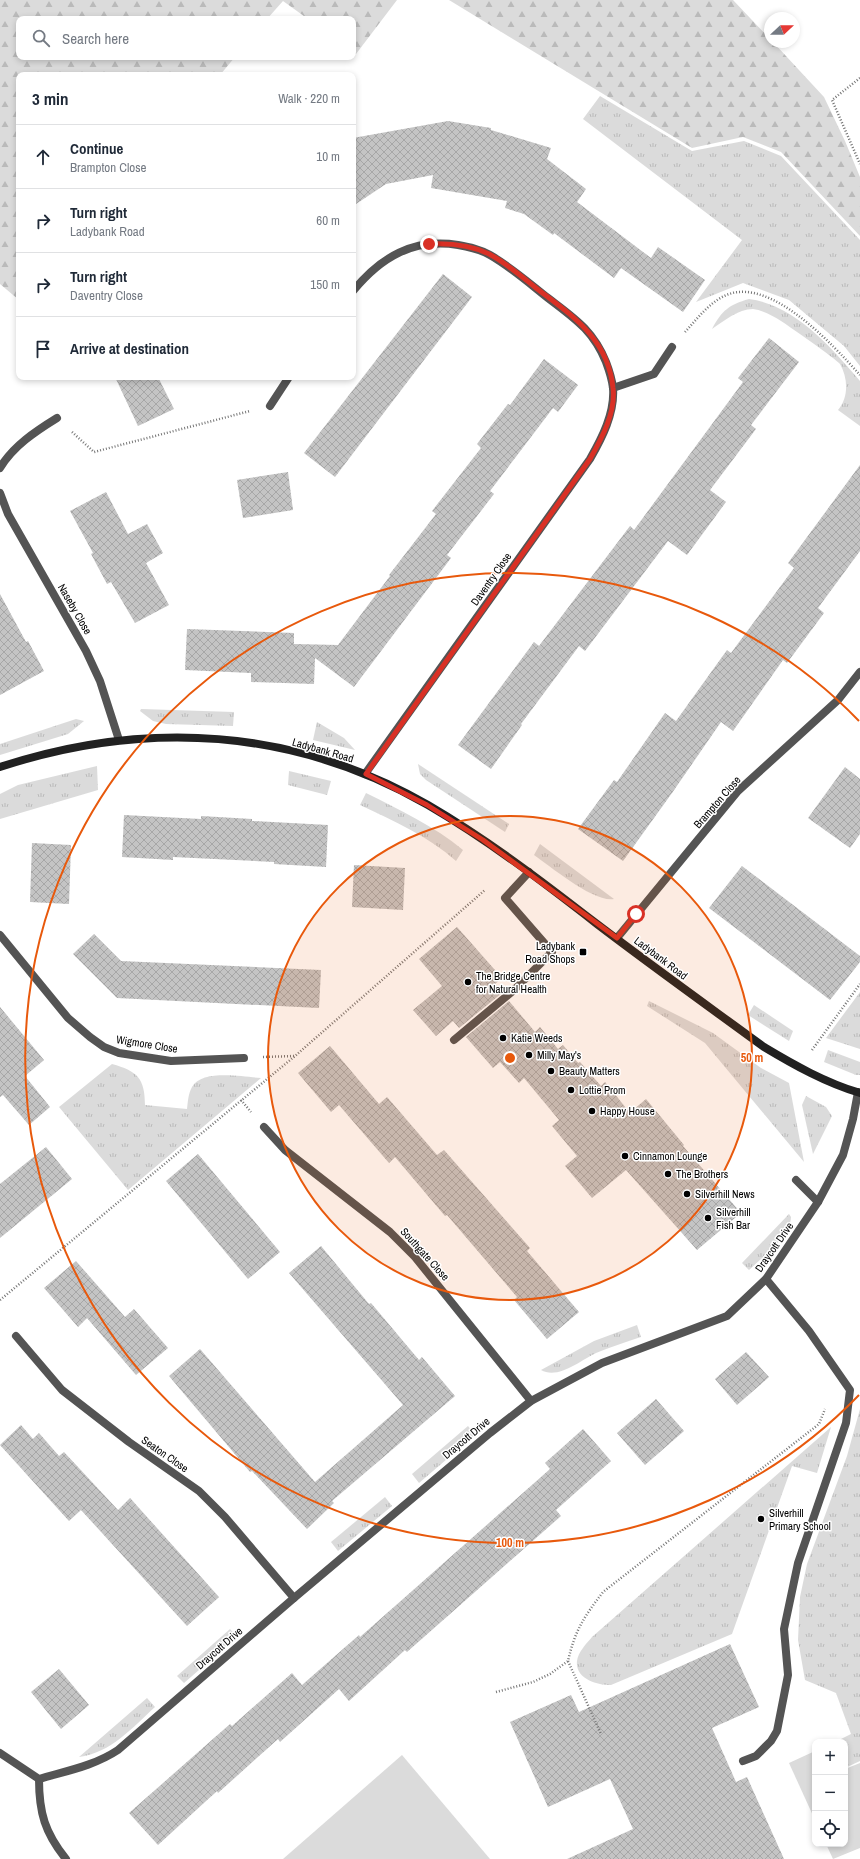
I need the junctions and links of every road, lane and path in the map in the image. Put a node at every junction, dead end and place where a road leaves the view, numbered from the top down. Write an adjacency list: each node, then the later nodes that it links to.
1 (860, 78): 2 (path)
2 (860, 164)
3 (356, 288): 7 (street, Daventry Close)
4 (672, 347): 5 (path); 7 (street)
5 (860, 375)
6 (287, 380): 8 (street)
7 (613, 388): 15 (street, Daventry Close)
8 (270, 406): 9 (path)
9 (57, 418): 10 (street)
10 (0, 468)
11 (0, 493): 13 (street, Naseby Close)
12 (860, 672): 19 (street, Brampton Close)
13 (119, 740): 14 (street, Ladybank Road); 15 (street, Ladybank Road)
14 (0, 767)
15 (366, 774): 16 (street, Ladybank Road)
16 (528, 872): 19 (street, Ladybank Road); 21 (street)
17 (486, 890): 22 (path)
18 (0, 934): 23 (street, Wigmore Close)
19 (617, 938): 24 (street, Ladybank Road)
20 (860, 984): 24 (path)
21 (454, 1040)
22 (295, 1056): 23 (path); 30 (path)
23 (244, 1058)
24 (800, 1068): 25 (street, Ladybank Road)
25 (859, 1092): 28 (street, Draycott Drive)
26 (264, 1127): 33 (street, Southgate Close)
27 (796, 1180): 28 (street)
28 (818, 1202): 29 (street, Draycott Drive)
29 (766, 1279): 32 (street); 33 (street, Draycott Drive)
30 (0, 1300)
31 (16, 1336): 34 (street, Seaton Close)
32 (838, 1373): 35 (path); 39 (street)
33 (531, 1401): 34 (street, Draycott Drive)
34 (294, 1598): 40 (street, Draycott Drive)
35 (568, 1661): 36 (path); 37 (path)
36 (496, 1692)
37 (601, 1734)
38 (0, 1753): 40 (street)
39 (743, 1761)
40 (39, 1779): 41 (street)
41 (66, 1859)

